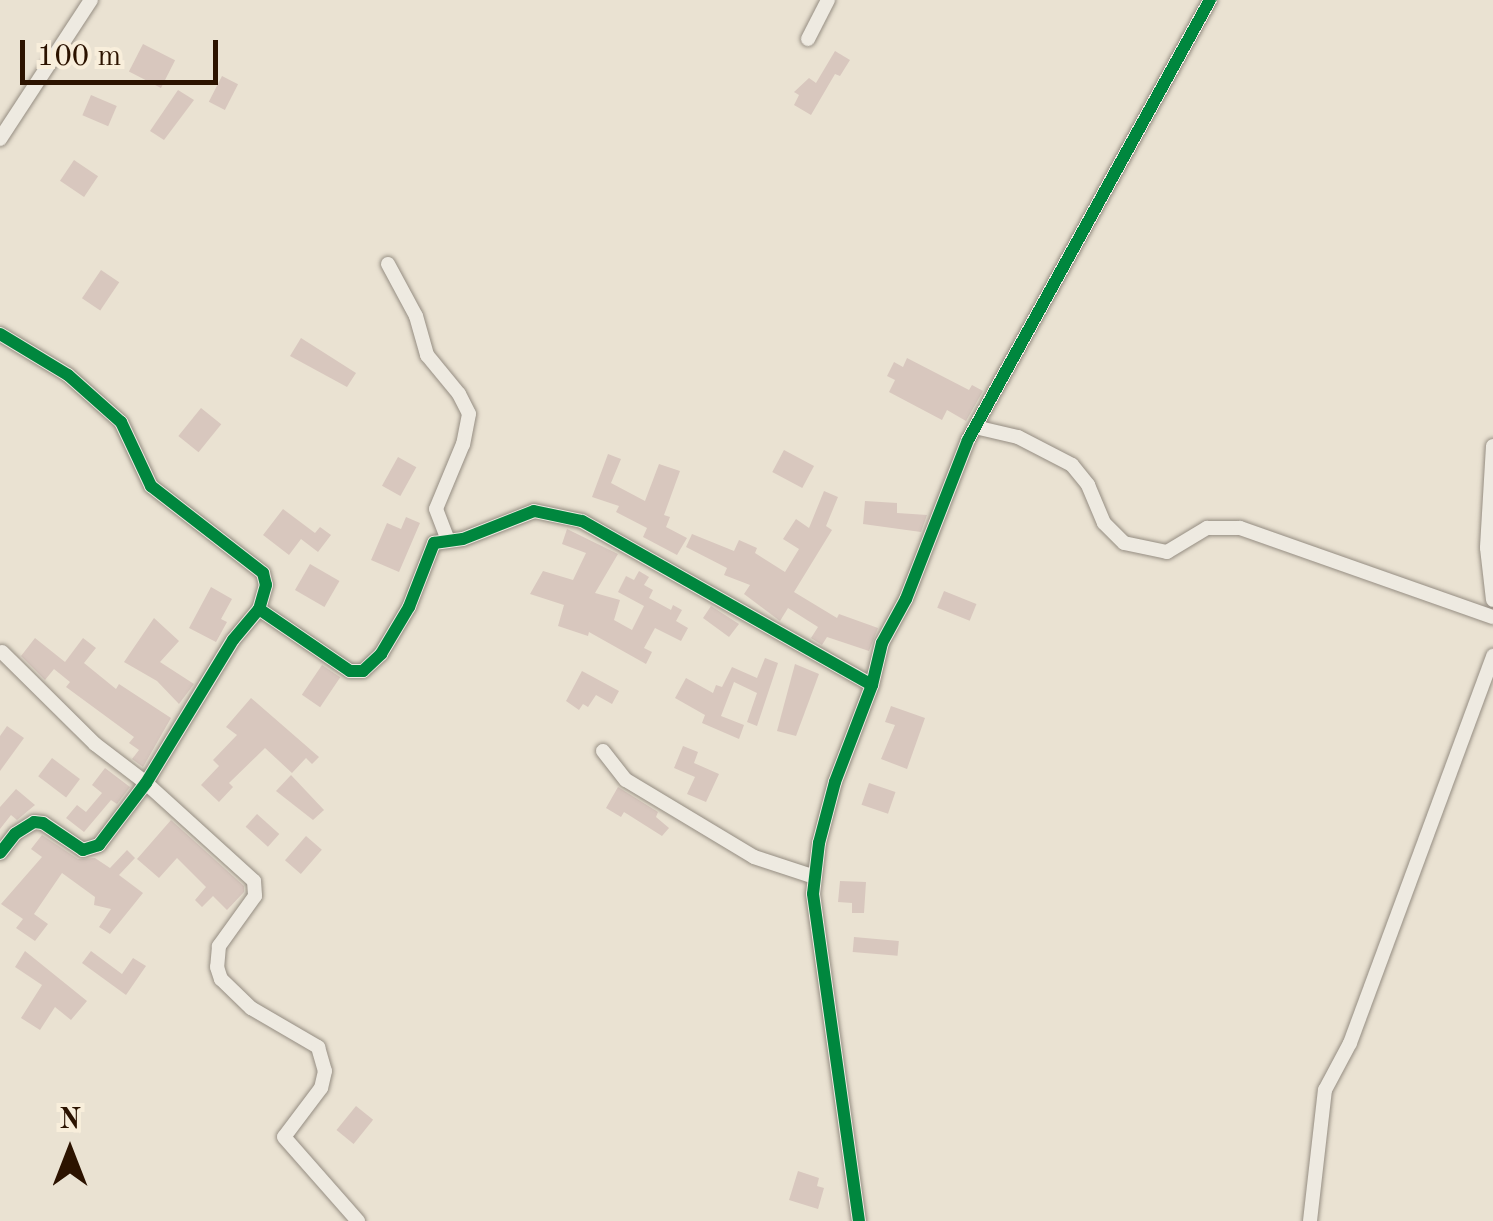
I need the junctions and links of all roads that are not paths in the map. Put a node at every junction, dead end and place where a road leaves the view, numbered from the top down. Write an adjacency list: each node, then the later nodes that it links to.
1 (91, 0): 5 (street)
2 (828, 0): 4 (street)
3 (1210, 0): 8 (street)
4 (808, 40)
5 (0, 139)
6 (388, 264): 10 (street)
7 (0, 334): 12 (street)
8 (975, 427): 13 (street); 16 (street)
9 (1493, 446): 11 (street)
10 (448, 540): 12 (street); 16 (street)
11 (1493, 600)
12 (259, 610): 18 (street)
13 (1493, 617)
14 (2, 652): 18 (street)
15 (1493, 656): 23 (street)
16 (872, 686): 20 (street)
17 (603, 751): 20 (street)
18 (146, 783): 19 (street); 21 (street)
19 (0, 853)
20 (815, 877): 22 (street)
21 (358, 1221)
22 (859, 1221)
23 (1310, 1221)

